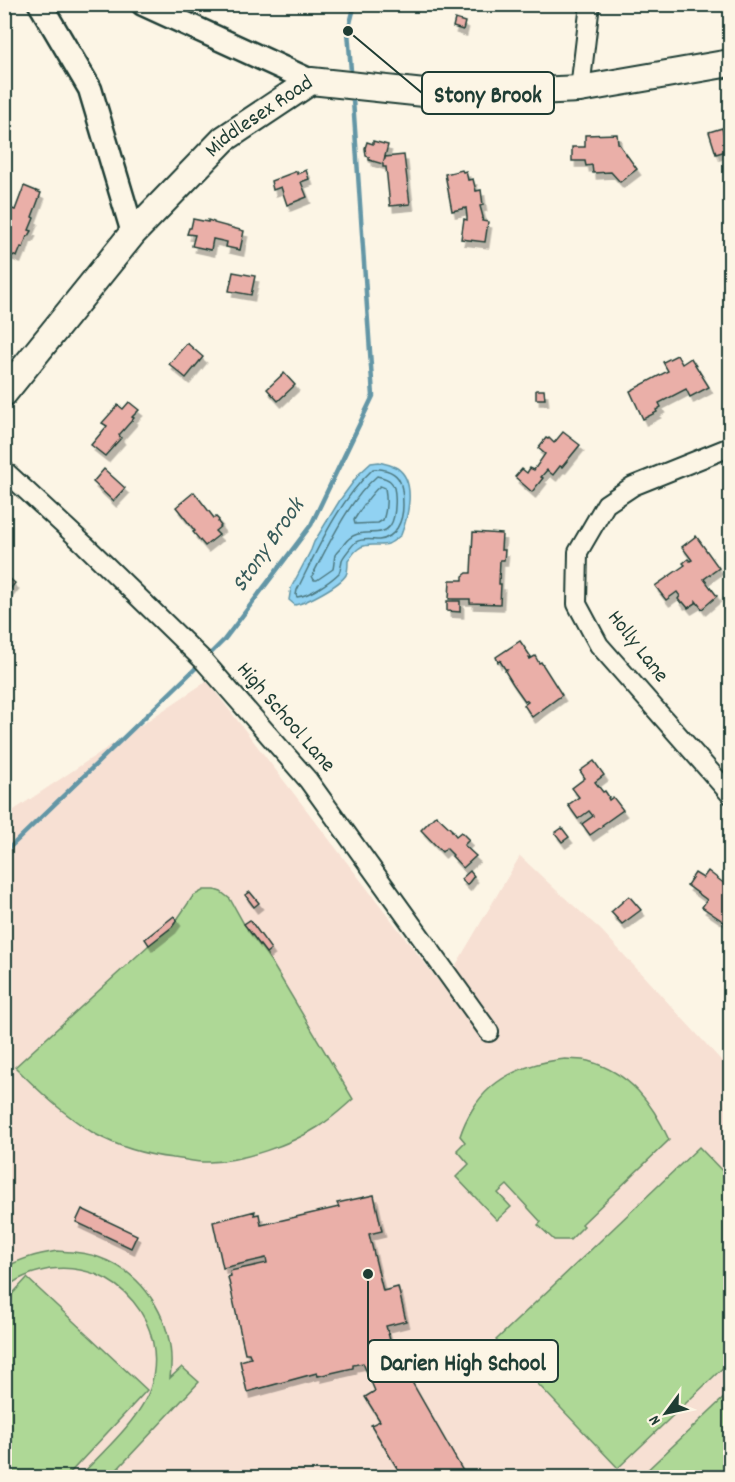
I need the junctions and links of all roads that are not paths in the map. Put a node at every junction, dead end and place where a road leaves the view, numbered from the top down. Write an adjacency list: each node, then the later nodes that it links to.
1 (40, 4): 7 (street)
2 (142, 4): 5 (street)
3 (590, 4): 6 (street)
4 (730, 63): 6 (main road, Middlesex Road)
5 (311, 81): 6 (main road, Middlesex Road); 7 (main road, Middlesex Road)
6 (580, 89)
7 (133, 233): 8 (main road, Middlesex Road)
8 (4, 393)
9 (730, 447): 11 (street, Holly Lane)
10 (4, 470): 12 (street, High School Lane)
11 (730, 794)
12 (489, 1032)

